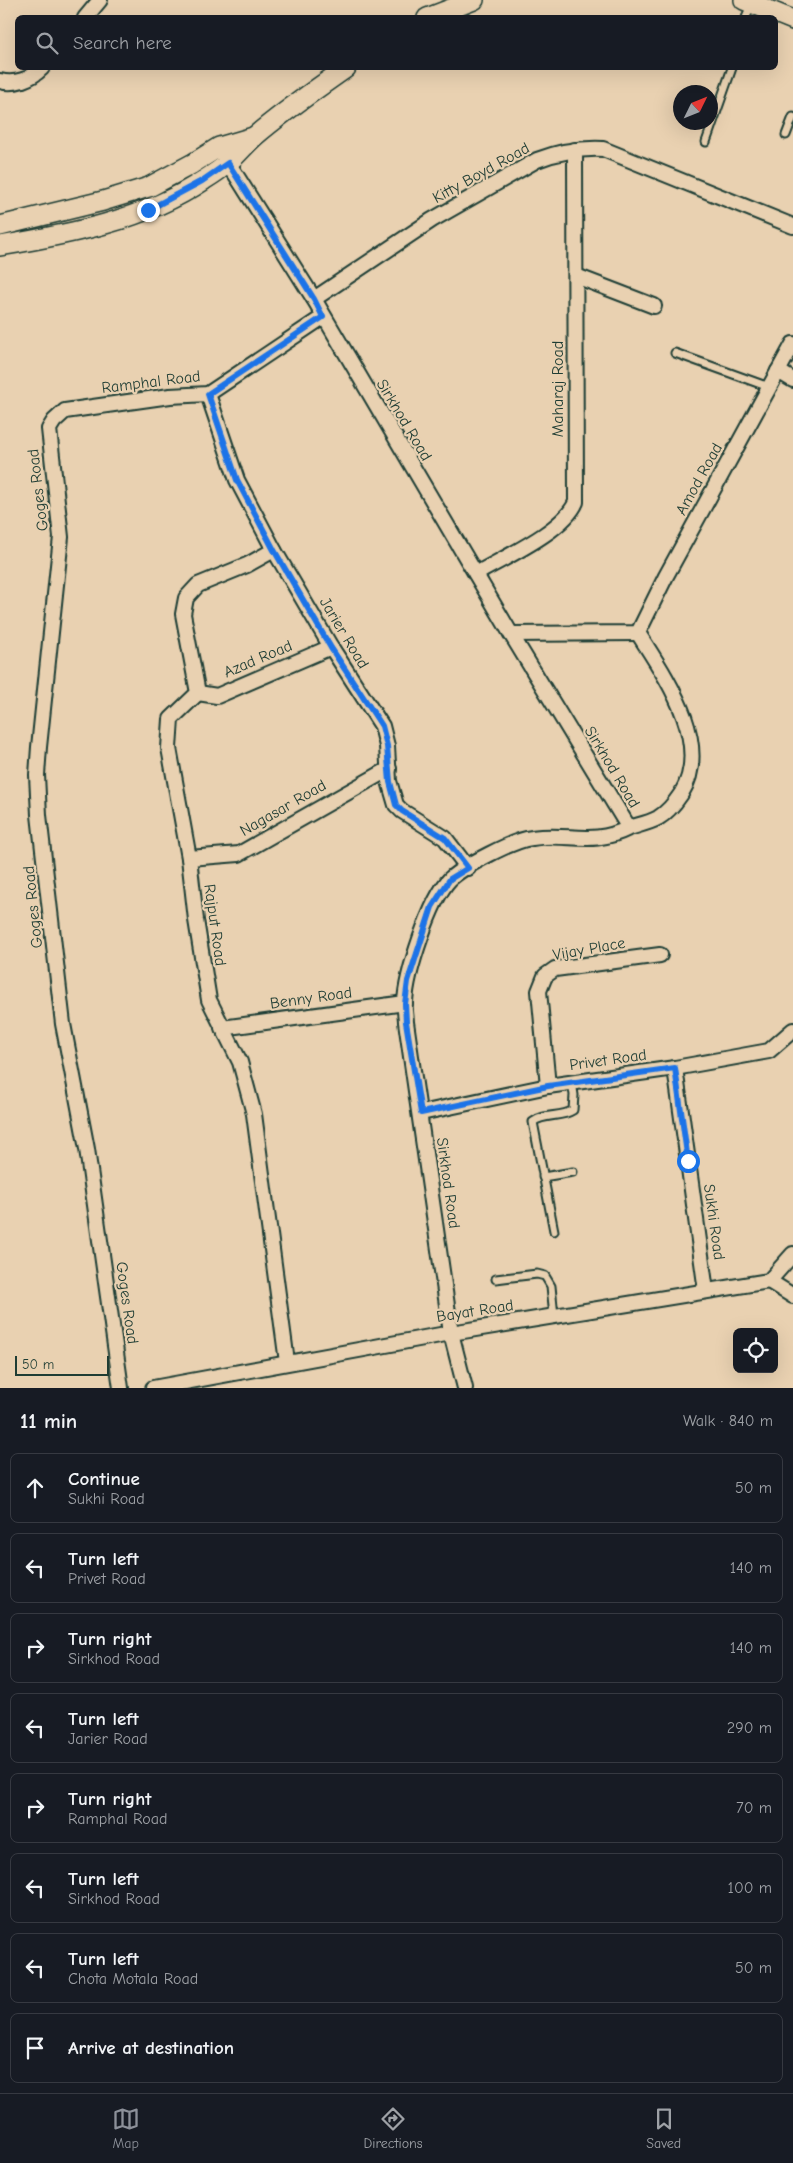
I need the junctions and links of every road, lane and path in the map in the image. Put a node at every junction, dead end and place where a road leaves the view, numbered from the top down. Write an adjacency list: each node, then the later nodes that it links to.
1 (100, 0): 4 (street)
2 (474, 0): 5 (street)
3 (746, 4): 6 (street)
4 (88, 15)
5 (435, 15)
6 (793, 20)
7 (39, 70): 10 (street)
8 (343, 70): 15 (street)
9 (731, 70): 13 (lane)
10 (0, 81)
11 (793, 117): 12 (lane)
12 (786, 135)
13 (706, 142)
14 (575, 150): 17 (street, Kitty Boyd Road); 19 (street, Maharaj Road); 20 (street, Kitty Boyd Road)
15 (224, 155): 16 (street); 18 (street); 20 (street, Sirkhod Road)
16 (0, 226)
17 (793, 226)
18 (0, 246)
19 (576, 276): 21 (street); 31 (street, Maharaj Road)
20 (314, 299): 22 (street, Sirkhod Road)
21 (654, 306)
22 (323, 317): 28 (street, Ramphal Road); 31 (street, Sirkhod Road)
23 (793, 344): 25 (street, Amod Road)
24 (675, 354): 27 (lane)
25 (778, 371): 26 (street); 27 (street, Amod Road)
26 (793, 380)
27 (769, 387): 32 (street, Amod Road)
28 (208, 394): 29 (street, Ramphal Road); 30 (street, Jarier Road)
29 (54, 421): 59 (street, Goges Road)
30 (274, 550): 34 (street, Jarier Road); 35 (street)
31 (476, 574): 33 (street, Sirkhod Road)
32 (638, 633): 33 (street); 37 (street)
33 (511, 634): 37 (street, Sirkhod Road)
34 (331, 648): 35 (street, Azad Road); 36 (street, Jarier Road)
35 (198, 692): 38 (street, Rajput Road)
36 (389, 769): 38 (street, Nagasar Road); 39 (street, Jarier Road)
37 (629, 828): 39 (street, Sirkhod Road)
38 (189, 858): 42 (street, Rajput Road)
39 (468, 868): 41 (street, Sirkhod Road)
40 (660, 955): 46 (street, Vijay Place)
41 (405, 1004): 42 (street, Benny Road); 47 (street, Sirkhod Road)
42 (222, 1028): 58 (street, Rajput Road)
43 (793, 1030): 44 (street, Privet Road)
44 (675, 1068): 45 (street, Privet Road); 54 (street, Sukhi Road)
45 (572, 1082): 46 (street, Privet Road); 49 (lane)
46 (548, 1086): 47 (street, Privet Road)
47 (421, 1113): 57 (street, Sirkhod Road)
48 (573, 1172): 49 (lane)
49 (543, 1177): 50 (lane)
50 (554, 1231)
51 (793, 1254): 53 (street)
52 (496, 1279): 56 (lane)
53 (769, 1281): 54 (street, Bayat Road); 55 (street)
54 (706, 1291): 56 (street, Bayat Road)
55 (793, 1296)
56 (554, 1316): 57 (street, Bayat Road)
57 (452, 1332): 58 (street, Bayat Road); 61 (street, Sirkhod Road)
58 (287, 1362): 60 (street, Bayat Road)
59 (121, 1388)
60 (153, 1388)
61 (465, 1388)

